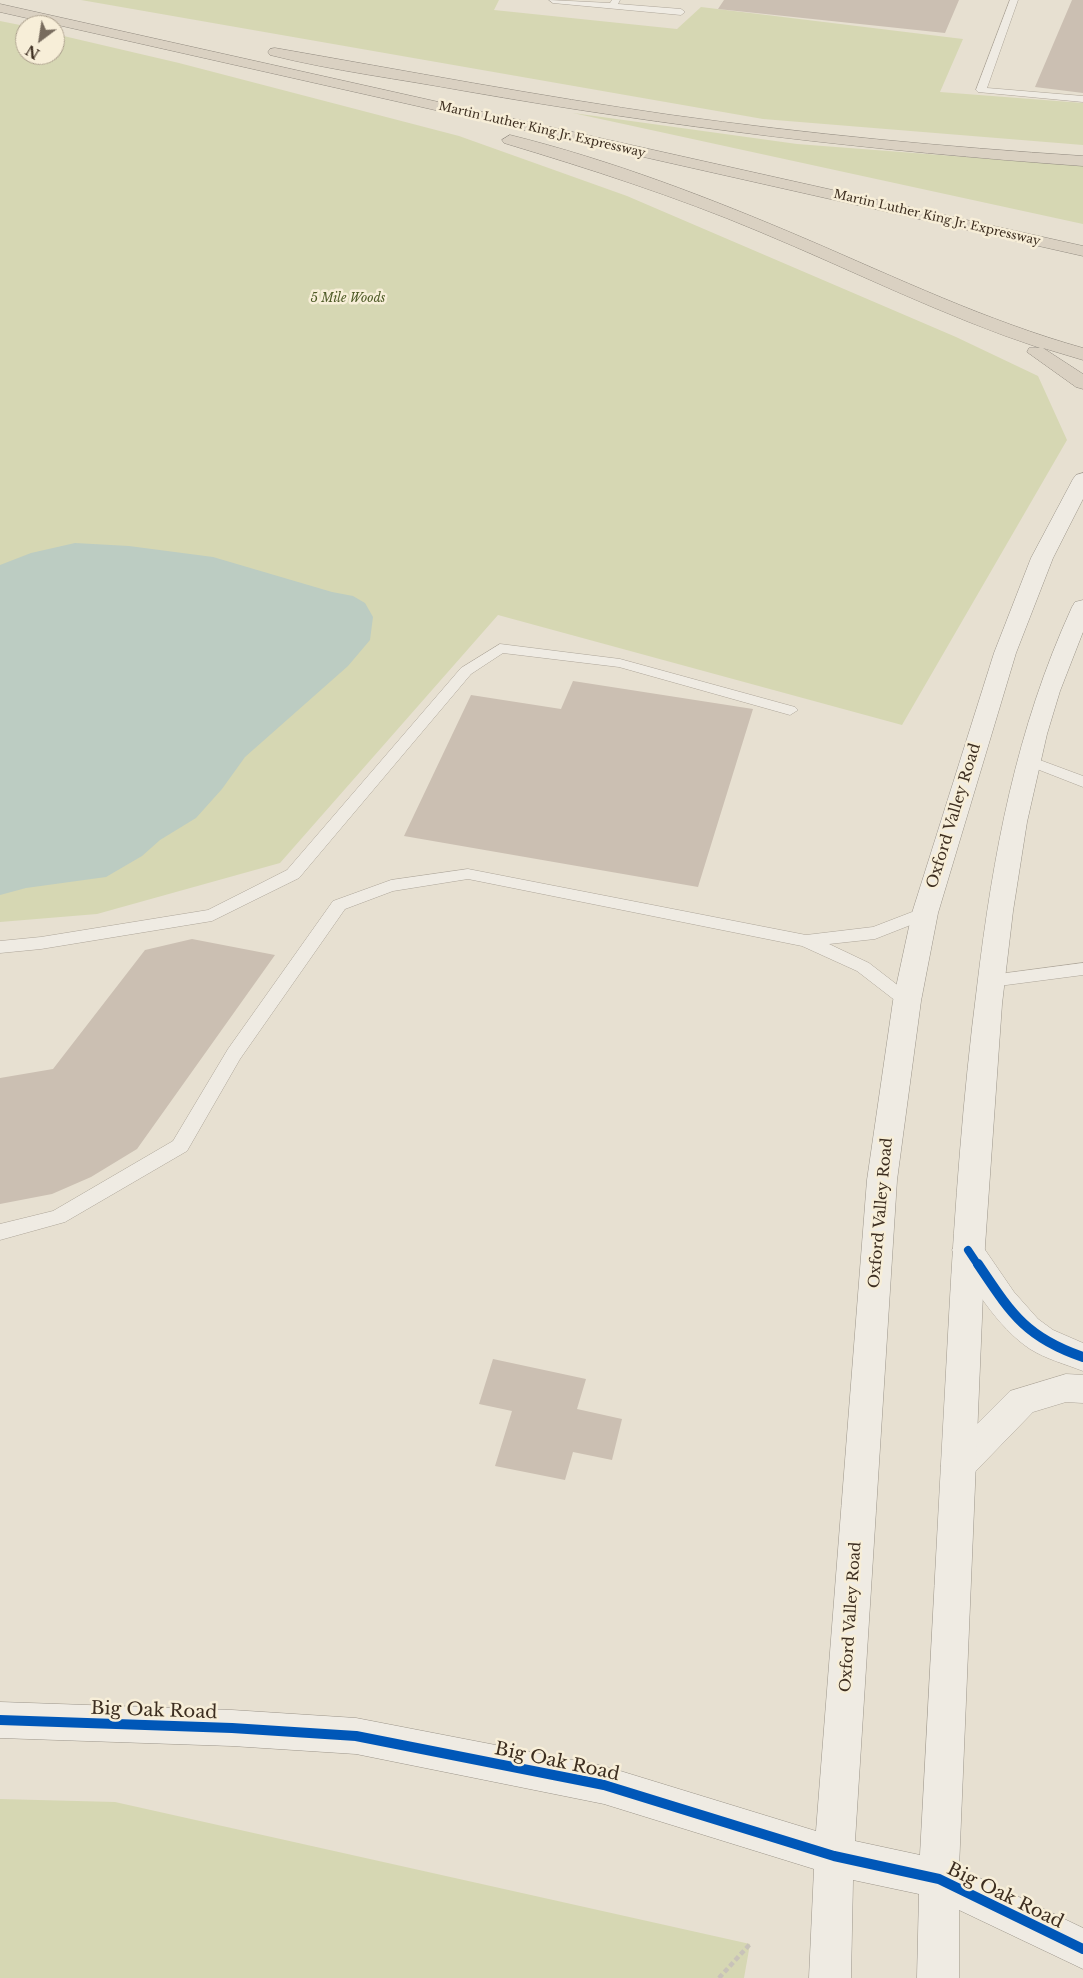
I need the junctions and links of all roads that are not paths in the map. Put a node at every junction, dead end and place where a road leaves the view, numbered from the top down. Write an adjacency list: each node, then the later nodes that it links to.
1 (27, 0): 10 (highway, Martin Luther King Jr. Expressway)
2 (553, 0): 4 (lane)
3 (1014, 0): 9 (lane)
4 (614, 3): 6 (lane)
5 (0, 8): 8 (highway, Martin Luther King Jr. Expressway)
6 (681, 12)
7 (258, 48): 13 (highway)
8 (249, 64): 11 (highway); 14 (highway, Martin Luther King Jr. Expressway)
9 (1083, 99)
10 (578, 121)
11 (478, 130)
12 (497, 136): 15 (highway)
13 (1083, 161)
14 (1083, 251)
15 (984, 322): 16 (highway); 17 (highway)
16 (1083, 354)
17 (1083, 383)
18 (1083, 479): 23 (main road, Oxford Valley Road)
19 (1083, 608): 21 (main road)
20 (790, 710): 25 (lane)
21 (1028, 760): 22 (lane); 27 (main road)
22 (1083, 782)
23 (925, 913): 24 (lane); 28 (main road, Oxford Valley Road)
24 (806, 941): 28 (lane); 29 (lane)
25 (0, 947)
26 (1083, 969): 27 (lane)
27 (990, 981): 30 (main road)
28 (907, 1001): 35 (main road, Oxford Valley Road)
29 (0, 1232)
30 (968, 1250): 31 (main road); 33 (main road)
31 (1083, 1357)
32 (1083, 1389): 33 (main road)
33 (958, 1466): 36 (main road)
34 (0, 1720): 35 (main road, Big Oak Road)
35 (834, 1856): 36 (main road, Big Oak Road); 38 (main road, Oxford Valley Road)
36 (939, 1879): 37 (main road, Big Oak Road); 39 (main road)
37 (1083, 1949)
38 (830, 1978)
39 (938, 1978)

